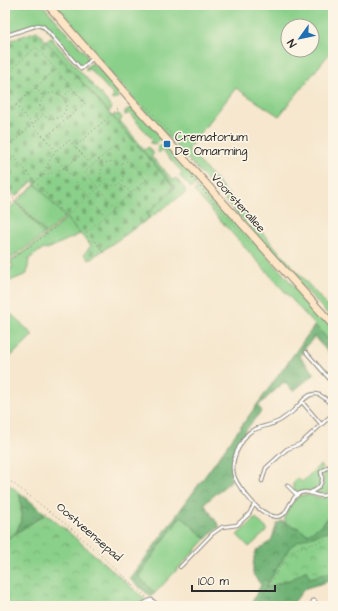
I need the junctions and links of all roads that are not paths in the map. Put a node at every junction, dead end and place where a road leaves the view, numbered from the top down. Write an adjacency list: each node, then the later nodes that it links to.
1 (48, 5): 3 (main road, Voorsterallee)
2 (5, 36): 3 (lane)
3 (94, 57): 4 (main road, Voorsterallee)
4 (333, 325)
5 (306, 352): 6 (lane)
6 (333, 383)
7 (302, 402): 8 (lane); 11 (lane); 18 (lane)
8 (332, 403): 9 (lane)
9 (333, 408)
10 (333, 414): 11 (lane)
11 (322, 424): 13 (lane)
12 (328, 467): 16 (lane)
13 (262, 481)
14 (287, 485): 17 (lane)
15 (333, 490): 16 (lane)
16 (311, 493): 17 (lane)
17 (297, 495): 18 (lane)
18 (254, 504): 19 (lane)
19 (180, 567)
20 (142, 606): 21 (street)
21 (156, 606)

